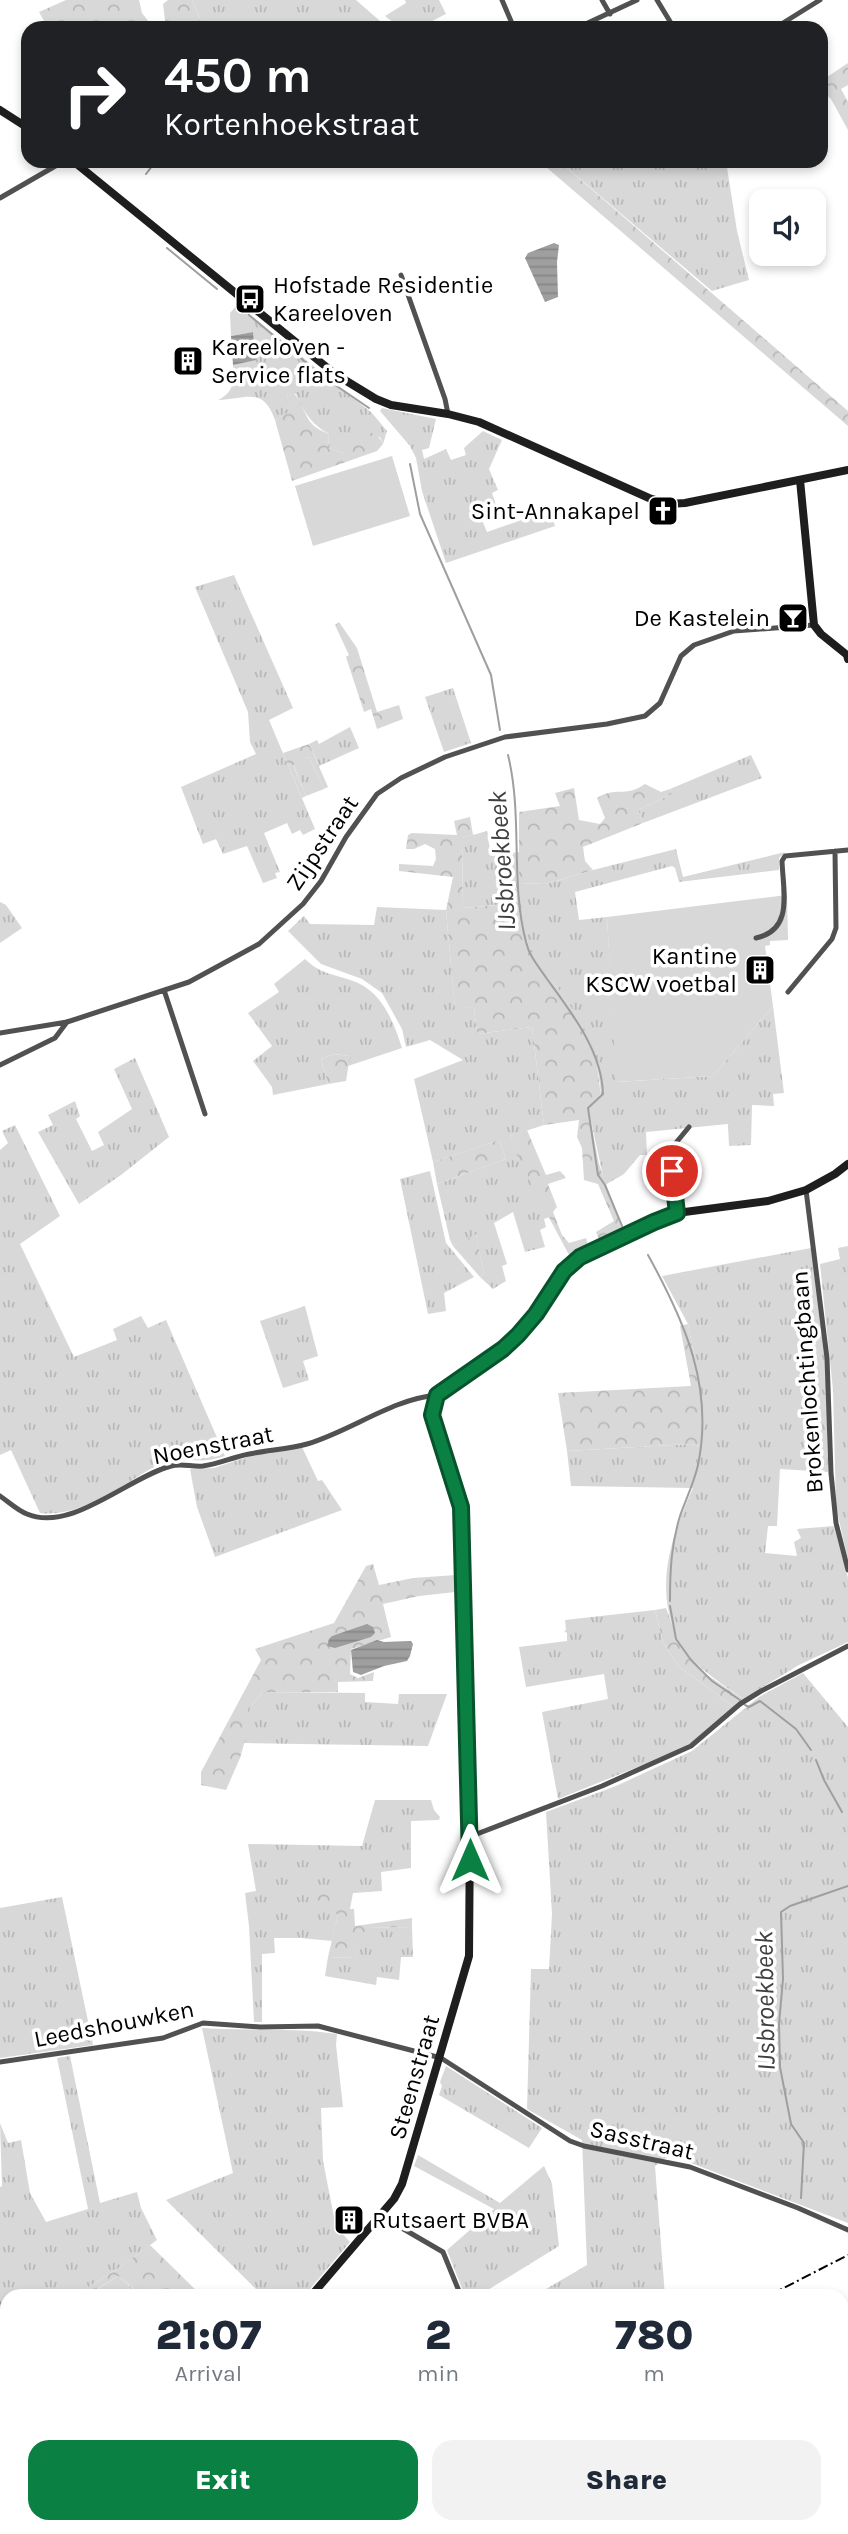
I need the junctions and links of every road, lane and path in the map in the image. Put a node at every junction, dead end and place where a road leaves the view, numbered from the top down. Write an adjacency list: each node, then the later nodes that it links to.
1 (502, 0): 7 (street)
2 (602, 0): 6 (street)
3 (637, 0): 6 (street)
4 (657, 0): 9 (street)
5 (820, 0): 10 (street)
6 (610, 14): 8 (street)
7 (511, 21)
8 (594, 21)
9 (670, 21)
10 (786, 21)
11 (1, 107): 12 (street)
12 (21, 123)
13 (52, 168): 15 (street)
14 (82, 168): 17 (street)
15 (0, 198)
16 (401, 275): 17 (street)
17 (448, 414): 19 (street)
18 (848, 470): 19 (street)
19 (800, 480): 20 (street)
20 (814, 625): 21 (street); 25 (street, Zijpstraat)
21 (848, 656)
22 (848, 850): 23 (street)
23 (835, 851): 24 (street); 26 (street)
24 (756, 938)
25 (164, 990): 27 (street, Zijpstraat); 30 (street)
26 (788, 992)
27 (67, 1022): 28 (street, Zijpstraat); 29 (street)
28 (0, 1032)
29 (0, 1065)
30 (205, 1114)
31 (689, 1127): 34 (street)
32 (848, 1164): 33 (street)
33 (806, 1191): 34 (street); 37 (street, Brokenlochtingbaan)
34 (677, 1213): 35 (street)
35 (437, 1395): 36 (street, Noenstraat); 39 (street, Steenstraat)
36 (0, 1496)
37 (848, 1570)
38 (848, 1646): 39 (street)
39 (470, 1837): 40 (street, Steenstraat)
40 (440, 2059): 41 (street, Leedshouwken); 42 (street, Steenstraat); 43 (street, Sasstraat)
41 (0, 2062)
42 (383, 2212): 44 (street, Steenstraat); 45 (street)
43 (848, 2230)
44 (317, 2289)
45 (458, 2289)

